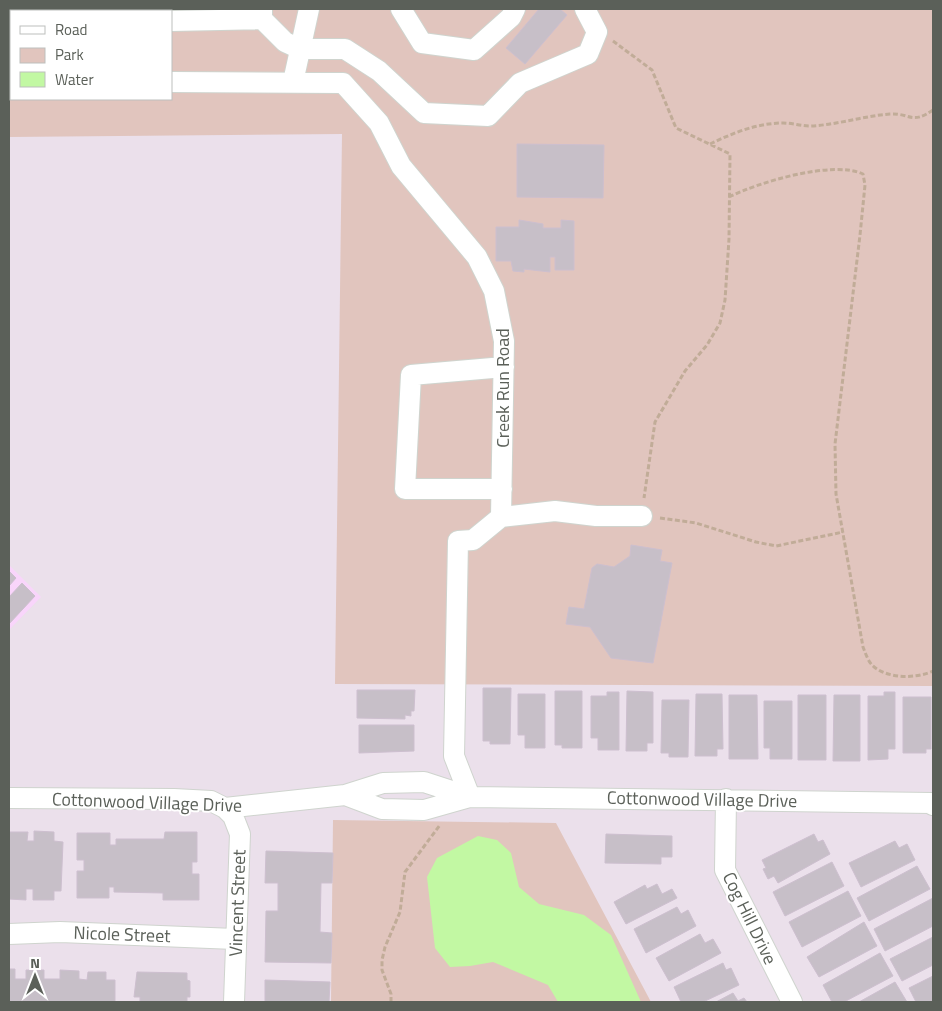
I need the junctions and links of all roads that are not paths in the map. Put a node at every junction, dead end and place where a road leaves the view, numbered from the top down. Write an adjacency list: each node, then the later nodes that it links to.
1 (309, 9): 7 (street)
2 (401, 9): 3 (street)
3 (515, 9)
4 (585, 9): 7 (street)
5 (262, 14): 6 (street); 7 (street)
6 (172, 21)
7 (300, 49): 9 (street)
8 (172, 82): 9 (street, Creek Run Road)
9 (294, 82): 10 (street, Creek Run Road)
10 (504, 367): 11 (street, Creek Run Road); 11 (street)
11 (502, 489): 13 (street, Creek Run Road)
12 (642, 516): 13 (street)
13 (502, 517): 15 (street)
14 (345, 795): 15 (street, Cottonwood Village Drive); 15 (street, Cottonwood Village Drive); 19 (street, Cottonwood Village Drive)
15 (470, 797): 17 (street, Cottonwood Village Drive)
16 (9, 798): 19 (street, Cottonwood Village Drive)
17 (726, 799): 18 (street, Cottonwood Village Drive); 23 (street, Cog Hill Drive)
18 (933, 805)
19 (224, 808): 21 (street, Vincent Street)
20 (9, 934): 21 (street, Nicole Street)
21 (235, 939): 22 (street, Vincent Street)
22 (234, 1002)
23 (792, 1002)

